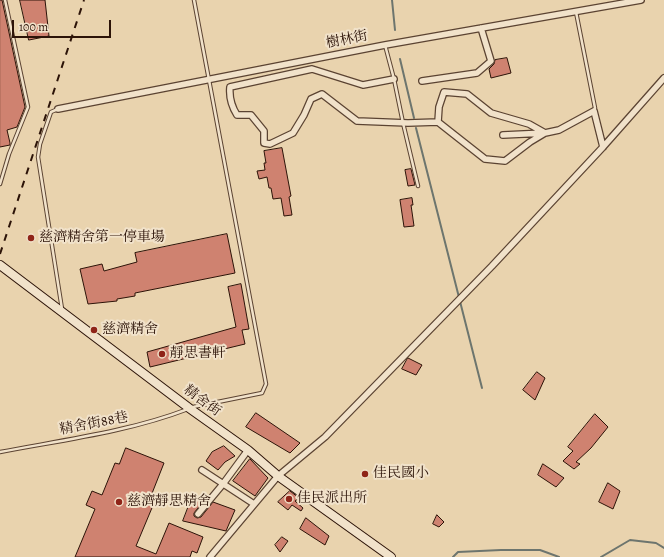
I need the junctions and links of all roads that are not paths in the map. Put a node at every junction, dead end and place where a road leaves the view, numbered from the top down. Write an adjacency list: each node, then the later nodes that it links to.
1 (6, 0): 18 (lane)
2 (194, 0): 8 (lane)
3 (641, 0): 4 (street, 樹林街)
4 (576, 12): 5 (street, 樹林街); 12 (lane)
5 (482, 28): 6 (street, 樹林街); 10 (street)
6 (385, 45): 8 (street, 樹林街); 9 (lane)
7 (664, 78): 17 (street)
8 (210, 79): 11 (street, 樹林街); 22 (lane, 精舍街88巷)
9 (394, 79): 14 (lane); 14 (street)
10 (422, 81)
11 (58, 109): 21 (lane)
12 (594, 111): 15 (street); 17 (street)
13 (438, 122): 14 (street); 15 (street); 15 (street)
14 (403, 123): 19 (lane)
15 (544, 133): 16 (street)
16 (503, 135)
17 (603, 147): 26 (street)
18 (0, 184)
19 (418, 186)
20 (0, 265): 21 (street, 精舍街)
21 (63, 312): 22 (street, 精舍街)
22 (189, 408): 23 (street, 精舍街); 24 (lane, 精舍街88巷)
23 (248, 450): 26 (street, 精舍街); 27 (street)
24 (0, 452)
25 (202, 470): 27 (street)
26 (278, 476): 28 (street); 31 (street, 精舍街)
27 (223, 484): 28 (street); 29 (street)
28 (254, 504): 30 (street)
29 (198, 514)
30 (210, 557)
31 (391, 557)

